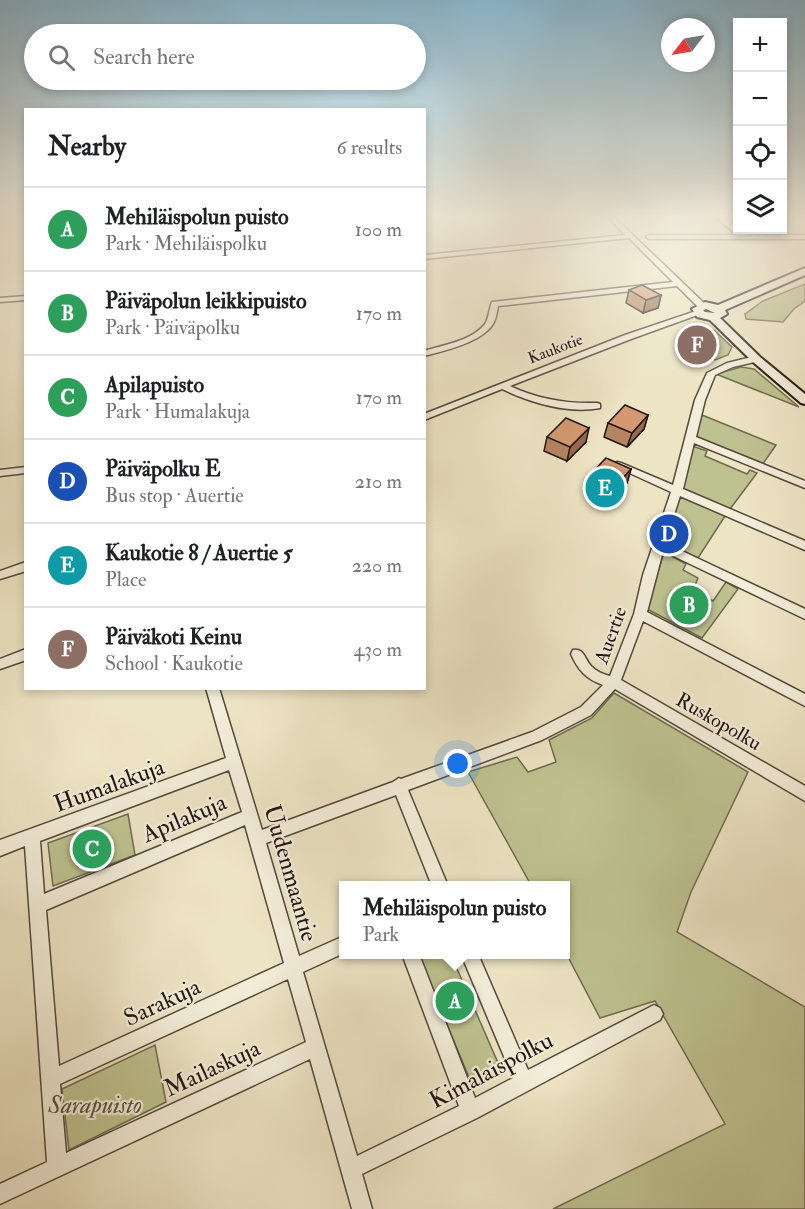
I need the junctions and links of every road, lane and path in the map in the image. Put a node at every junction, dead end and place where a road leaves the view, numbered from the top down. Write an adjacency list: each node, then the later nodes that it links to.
1 (671, 274): 3 (street)
2 (797, 274): 7 (street)
3 (680, 283): 6 (street); 8 (street)
4 (24, 297): 5 (street)
5 (0, 300)
6 (701, 309): 7 (street); 10 (street, Kaukotie)
7 (716, 313): 9 (street)
8 (426, 353)
9 (756, 359): 11 (street); 14 (street, Auertie)
10 (502, 386): 12 (street); 13 (street, Kaukotie)
11 (805, 400)
12 (597, 406)
13 (426, 416)
14 (690, 438): 18 (street); 19 (street, Auertie)
15 (617, 465): 19 (street)
16 (24, 470): 17 (street)
17 (0, 473)
18 (805, 484)
19 (677, 490): 20 (street, Auertie); 21 (street)
20 (659, 545): 24 (street, Auertie); 25 (street)
21 (805, 546)
22 (24, 567): 23 (street)
23 (0, 575)
24 (640, 614): 29 (street, Auertie); 31 (street)
25 (805, 614)
26 (577, 654): 29 (street, Ruskopolku)
27 (24, 655): 28 (street)
28 (0, 664)
29 (614, 682): 33 (street, Auertie); 34 (street, Ruskopolku)
30 (213, 690): 32 (street, Uudenmaantie)
31 (805, 700)
32 (233, 762): 35 (street, Uudenmaantie); 36 (street, Humalakuja)
33 (399, 785): 37 (street, Auertie); 39 (street)
34 (805, 794)
35 (250, 816): 37 (street, Uudenmaantie); 40 (street, Apilakuja)
36 (32, 837): 38 (street, Humalakuja); 40 (street)
37 (257, 839): 44 (street, Uudenmaantie)
38 (0, 848)
39 (438, 881)
40 (37, 905): 47 (street)
41 (339, 946): 44 (street, Sarakuja)
42 (412, 959): 49 (street)
43 (471, 959): 48 (street)
44 (293, 967): 46 (street, Uudenmaantie); 47 (street, Sarakuja)
45 (654, 1014): 48 (street, Kimalaispolku)
46 (315, 1047): 50 (street, Mailaskuja); 51 (street, Uudenmaantie)
47 (51, 1079): 50 (street)
48 (524, 1082): 49 (street, Kimalaispolku)
49 (470, 1111): 51 (street, Kimalaispolku)
50 (57, 1168): 52 (street, Mailaskuja)
51 (351, 1169): 53 (street, Uudenmaantie)
52 (0, 1194)
53 (362, 1209)

